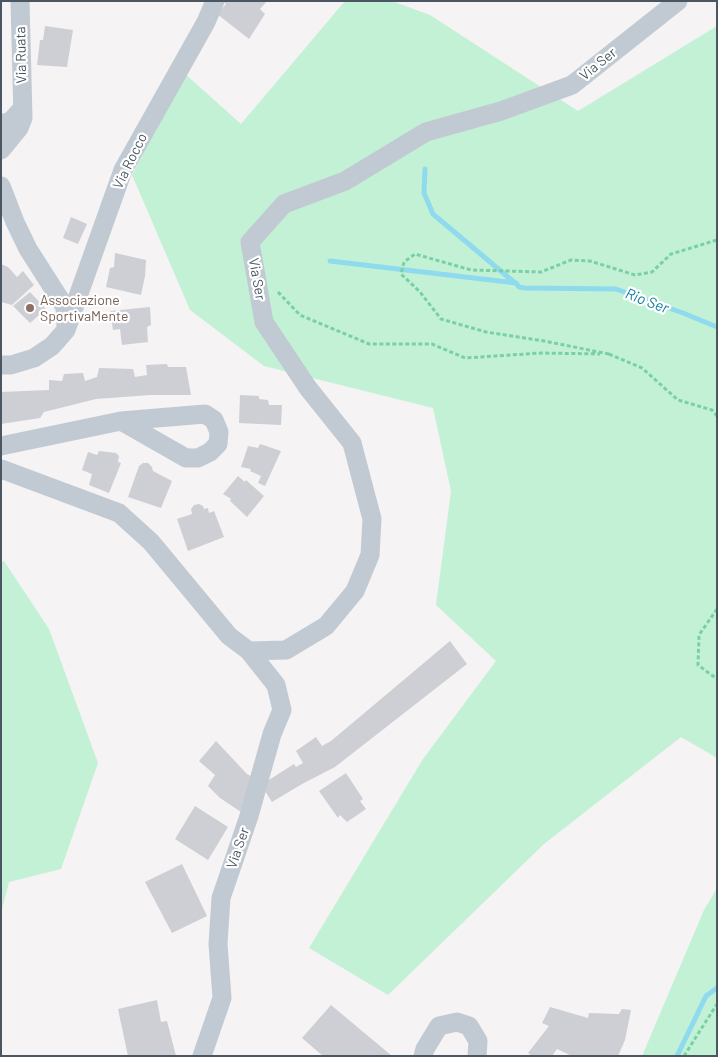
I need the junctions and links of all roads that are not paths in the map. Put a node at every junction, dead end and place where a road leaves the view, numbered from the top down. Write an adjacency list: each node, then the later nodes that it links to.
1 (20, 1): 4 (street, Via Ruata)
2 (215, 1): 8 (street, Via Rocco)
3 (678, 1): 13 (street, Via Ser)
4 (21, 110): 5 (street); 6 (street)
5 (1, 124)
6 (1, 150)
7 (1, 186): 8 (street)
8 (66, 330): 9 (street, Via Rocco)
9 (1, 365)
10 (121, 421): 11 (street)
11 (1, 446)
12 (1, 469): 13 (street, Via Ser)
13 (248, 651): 14 (street, Via Ser)
14 (202, 1056)
15 (423, 1056): 16 (street)
16 (477, 1056)

